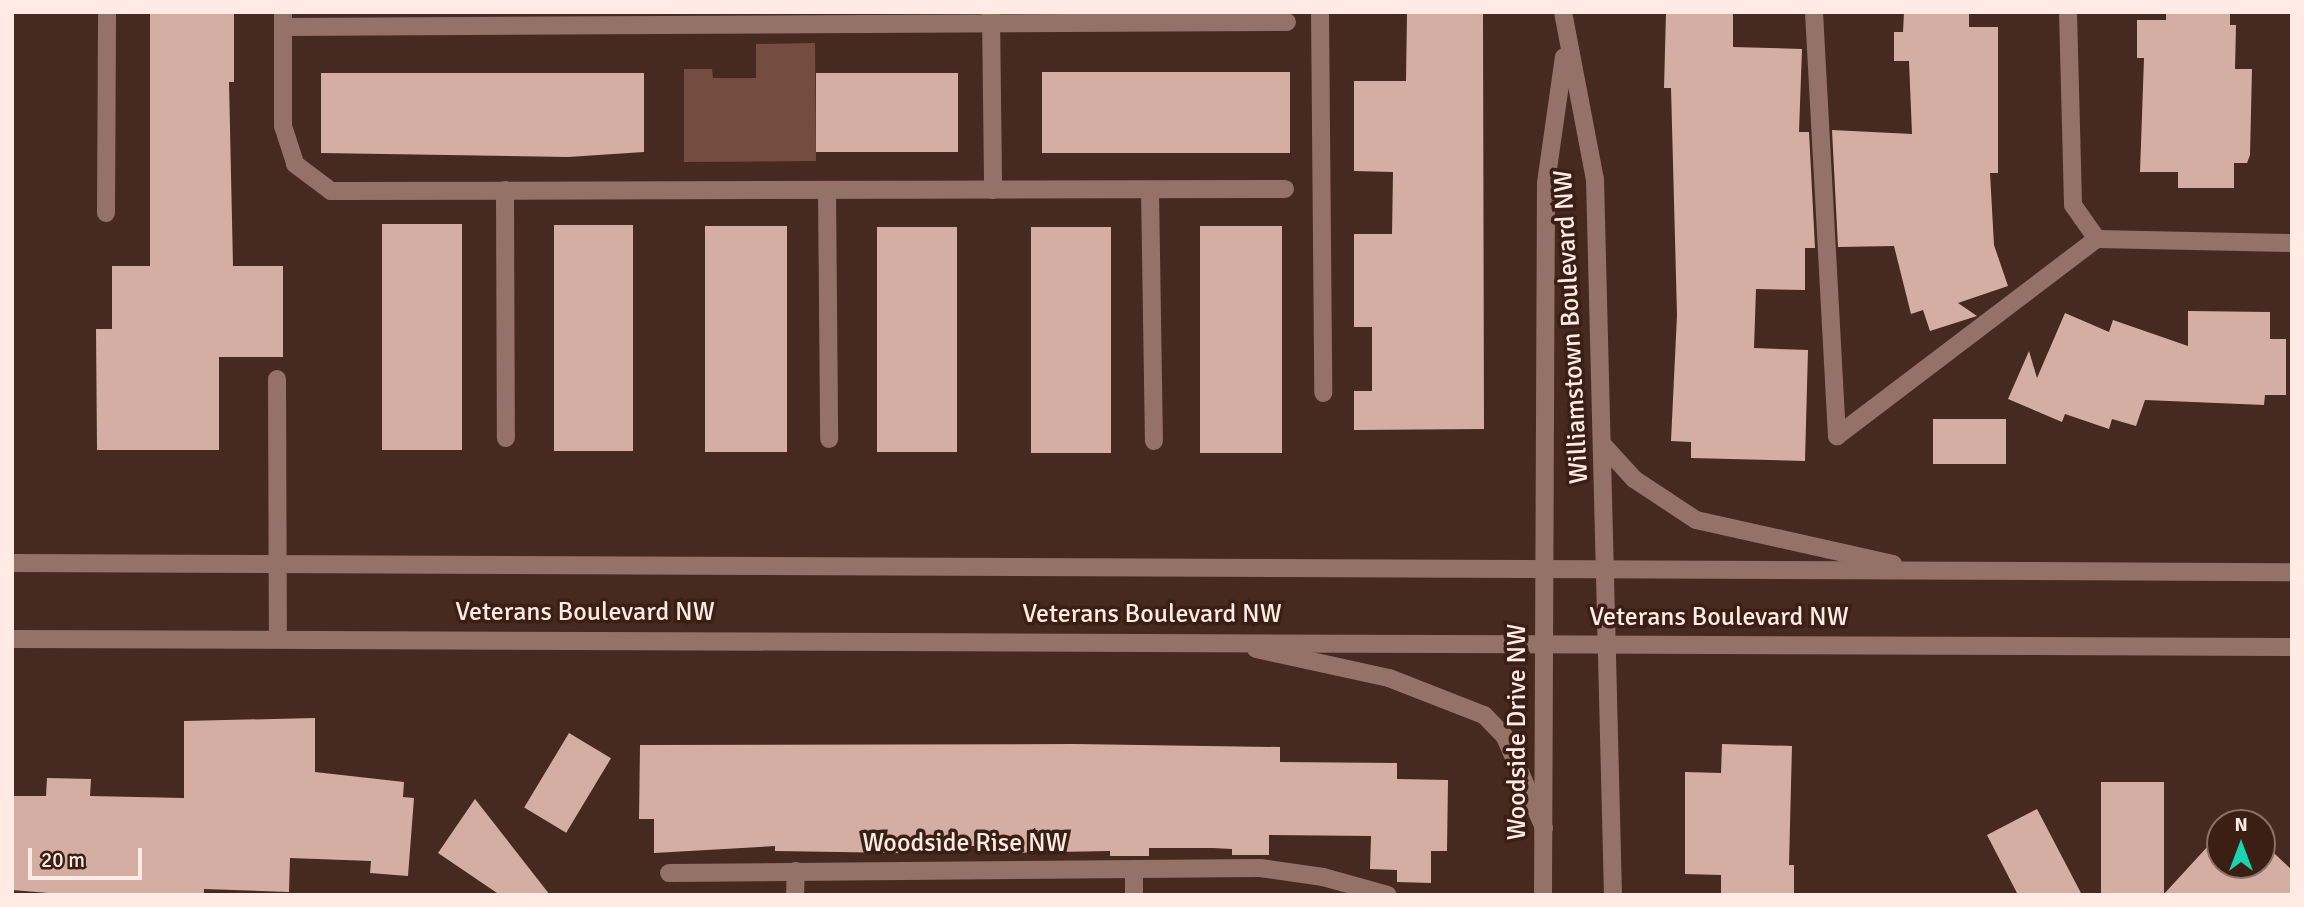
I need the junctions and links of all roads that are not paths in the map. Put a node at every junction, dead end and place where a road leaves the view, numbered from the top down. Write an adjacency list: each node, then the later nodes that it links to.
1 (107, 12): 15 (street)
2 (1320, 12): 19 (street)
3 (1563, 12): 9 (street, Williamstown Boulevard NW)
4 (1814, 12): 16 (street)
5 (2068, 12): 16 (street)
6 (991, 18): 7 (street); 8 (street); 13 (street)
7 (283, 20): 11 (street)
8 (1287, 22)
9 (1566, 43): 23 (street, Williamstown Boulevard NW); 26 (street, Williamstown Boulevard NW)
10 (1285, 189): 14 (street)
11 (505, 190): 12 (street); 20 (street)
12 (827, 190): 13 (street); 21 (street)
13 (993, 190): 14 (street)
14 (1150, 190): 22 (street)
15 (106, 214)
16 (2097, 239): 17 (street)
17 (2292, 243)
18 (277, 379): 25 (street)
19 (1323, 393)
20 (506, 438)
21 (830, 439)
22 (1154, 441)
23 (1605, 447): 27 (street, Williamstown Boulevard NW); 28 (street)
24 (12, 563): 25 (street, Veterans Boulevard NW)
25 (277, 565): 26 (street, Veterans Boulevard NW); 31 (street)
26 (1546, 569): 27 (street, Veterans Boulevard NW); 33 (street, Woodside Drive NW)
27 (1609, 569): 28 (street, Veterans Boulevard NW); 34 (street)
28 (1920, 571): 29 (street, Veterans Boulevard NW)
29 (2292, 572)
30 (12, 639): 31 (street, Veterans Boulevard NW)
31 (278, 639): 32 (street, Veterans Boulevard NW)
32 (1218, 641): 33 (street, Veterans Boulevard NW); 36 (street)
33 (1546, 644): 34 (street, Veterans Boulevard NW); 36 (street, Woodside Drive NW)
34 (1611, 644): 35 (street, Veterans Boulevard NW); 44 (street)
35 (2292, 647)
36 (1544, 828): 43 (street, Woodside Drive NW)
37 (1134, 869): 38 (street, Woodside Rise NW); 41 (street); 42 (street, Woodside Rise NW)
38 (796, 872): 39 (street, Woodside Rise NW); 40 (street)
39 (668, 873)
40 (796, 895)
41 (1134, 895)
42 (1388, 895)
43 (1543, 895)
44 (1614, 895)

